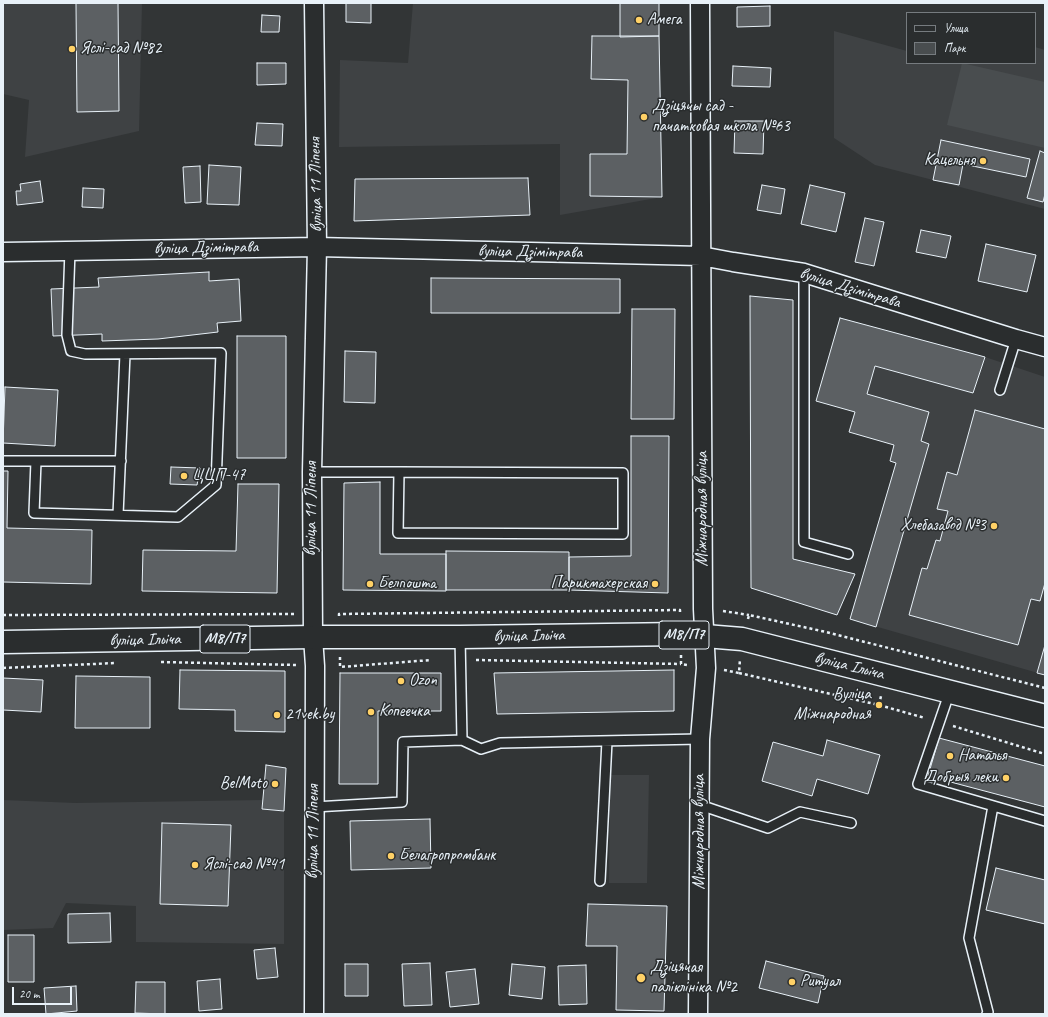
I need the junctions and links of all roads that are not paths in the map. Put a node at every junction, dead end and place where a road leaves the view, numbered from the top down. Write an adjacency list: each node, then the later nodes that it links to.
1 (314, 3): 3 (street, вуліца 11 Ліпеня)
2 (700, 3): 6 (street, Міжнародная вуліца)
3 (317, 247): 4 (street, вуліца Дзімітрава); 6 (street, вуліца Дзімітрава); 15 (street, вуліца 11 Ліпеня)
4 (70, 250): 5 (street, вуліца Дзімітрава); 10 (lane)
5 (3, 252)
6 (701, 256): 7 (street, вуліца Дзімітрава); 19 (street, Міжнародная вуліца)
7 (804, 273): 8 (street, вуліца Дзімітрава); 18 (lane)
8 (1016, 339): 9 (street, вуліца Дзімітрава); 11 (lane)
9 (1045, 347)
10 (125, 354): 14 (lane); 17 (lane)
11 (1000, 390)
12 (3, 461): 13 (lane)
13 (36, 461): 14 (lane); 17 (lane)
14 (120, 461): 17 (lane)
15 (312, 472): 16 (lane); 20 (street, вуліца 11 Ліпеня)
16 (399, 472): 16 (lane)
17 (118, 515)
18 (848, 554)
19 (705, 636): 21 (main road, вуліца Ільіча / М8/П7); 23 (main road, вуліца Ільіча / М8/П7); 25 (street, Міжнародная вуліца)
20 (313, 637): 21 (main road, вуліца Ільіча / М8/П7); 22 (main road, вуліца Ільіча / М8/П7); 30 (street, вуліца 11 Ліпеня)
21 (460, 637): 26 (lane)
22 (3, 642)
23 (950, 691): 24 (main road, вуліца Ільіча / М8/П7); 29 (lane)
24 (1045, 716)
25 (700, 739): 27 (lane); 28 (street, Міжнародная вуліца)
26 (462, 740): 27 (lane); 30 (lane)
27 (607, 741): 33 (lane)
28 (700, 805): 32 (lane); 35 (street, Міжнародная вуліца)
29 (993, 806): 31 (lane); 36 (lane)
30 (314, 807): 34 (street, вуліца 11 Ліпеня)
31 (1045, 821)
32 (851, 823)
33 (600, 881)
34 (314, 1014)
35 (698, 1014)
36 (987, 1014)

